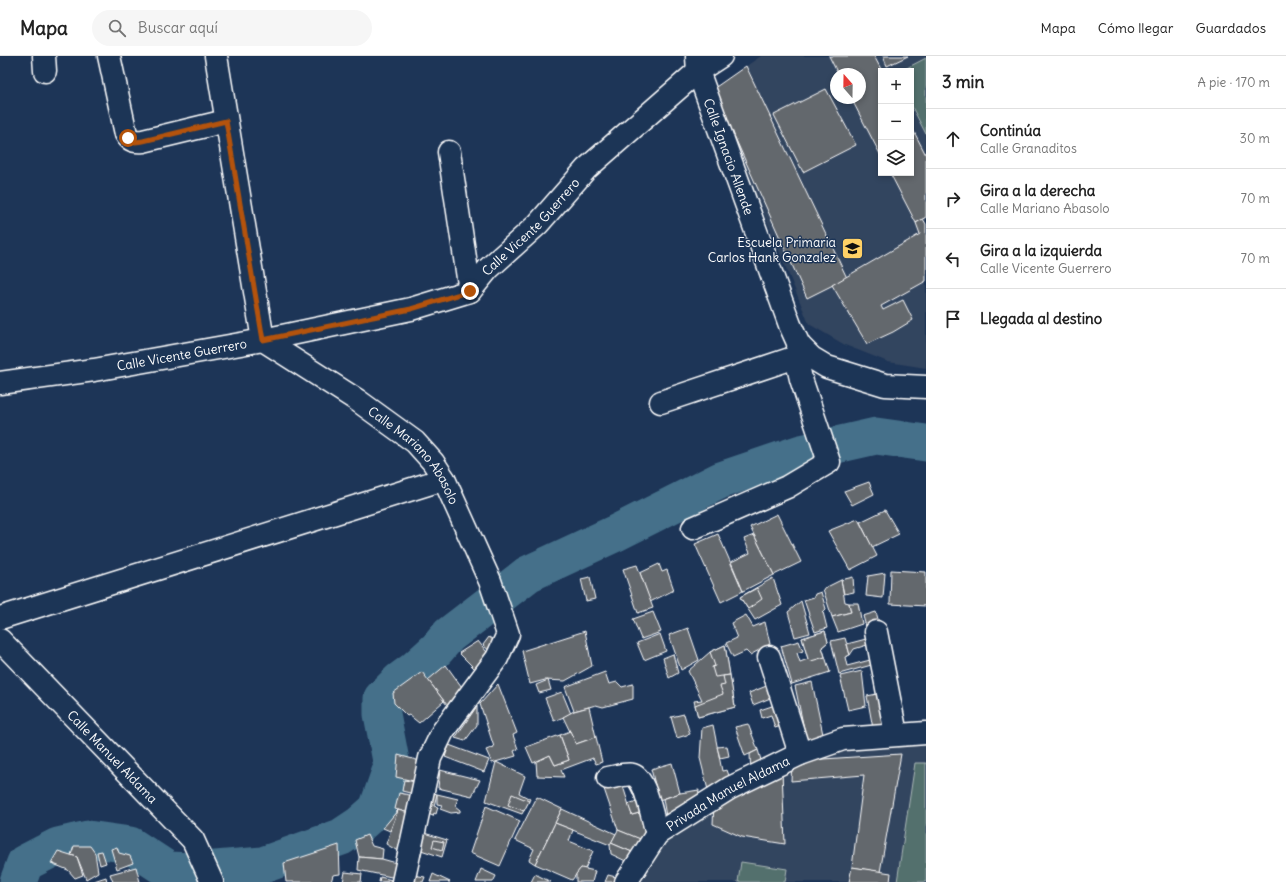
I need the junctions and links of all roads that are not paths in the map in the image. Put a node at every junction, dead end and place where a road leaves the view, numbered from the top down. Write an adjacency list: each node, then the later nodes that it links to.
1 (109, 56): 5 (street)
2 (216, 56): 5 (street)
3 (721, 56): 4 (street, Calle Vicente Guerrero)
4 (698, 63): 7 (street, Calle Vicente Guerrero); 9 (street, Calle Ignacio Allende)
5 (226, 121): 8 (street)
6 (449, 152): 7 (street)
7 (470, 291): 8 (street, Calle Vicente Guerrero)
8 (263, 340): 10 (street, Calle Vicente Guerrero); 13 (street, Calle Mariano Abasolo)
9 (797, 351): 11 (street); 12 (street); 14 (street)
10 (0, 383)
11 (926, 387)
12 (661, 402)
13 (444, 479): 15 (street); 25 (street, Calle Mariano Abasolo)
14 (693, 528)
15 (0, 618)
16 (876, 632): 20 (street)
17 (0, 640): 24 (street, Calle Manuel Aldama)
18 (769, 657): 21 (street, Privada Manuel Aldama)
19 (926, 733): 20 (street, Privada Manuel Aldama)
20 (896, 734): 21 (street, Privada Manuel Aldama)
21 (800, 754): 23 (street, Privada Manuel Aldama)
22 (608, 778): 23 (street, Privada Manuel Aldama)
23 (657, 834): 26 (street, Privada Manuel Aldama)
24 (212, 882)
25 (403, 882)
26 (626, 882)

